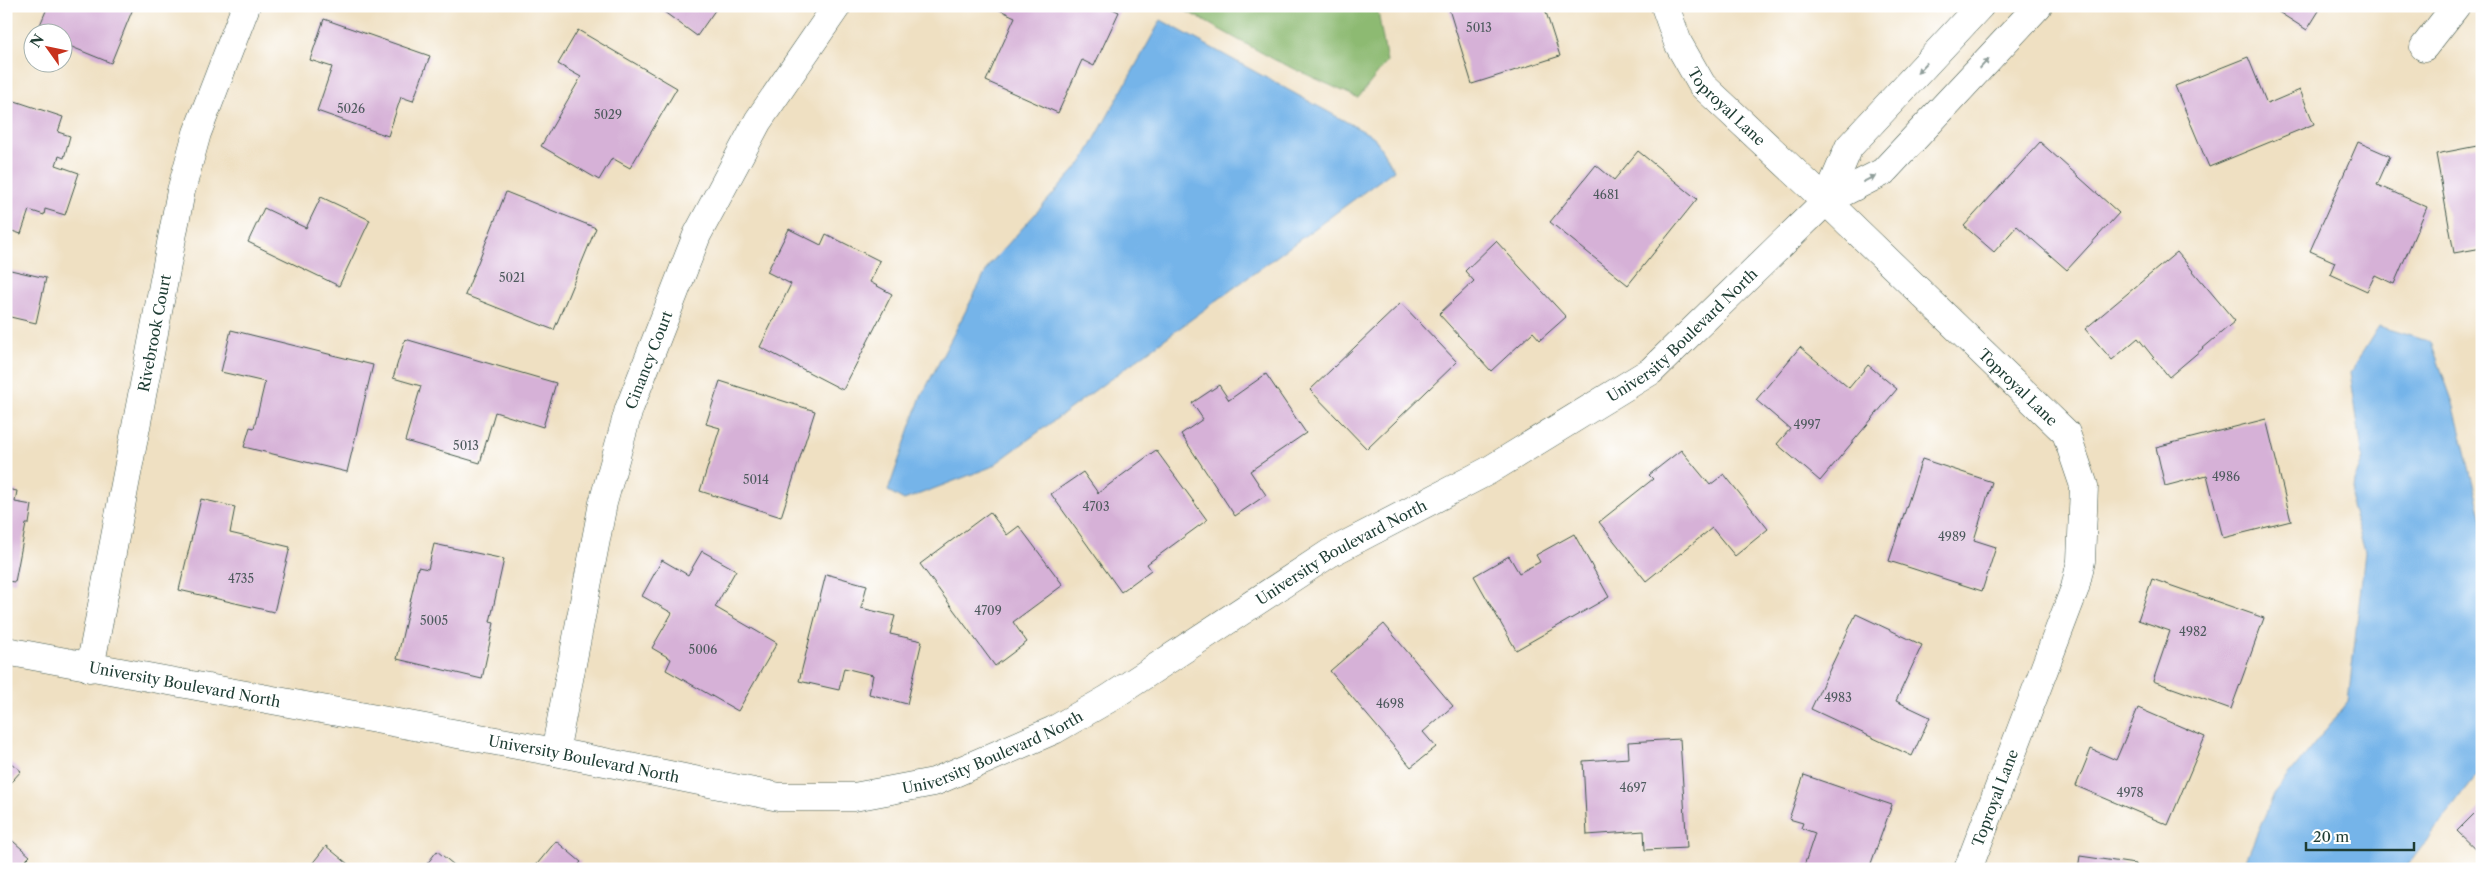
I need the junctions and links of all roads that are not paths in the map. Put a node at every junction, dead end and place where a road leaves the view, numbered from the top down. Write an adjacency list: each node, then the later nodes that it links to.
1 (246, 6): 10 (street, Rivebrook Court)
2 (838, 6): 11 (street, Cinancy Court)
3 (1665, 6): 8 (street, Toproyal Lane)
4 (1980, 6): 8 (street, University Boulevard North, one-way to 8)
5 (2038, 6): 8 (street, University Boulevard North, one-way to 5)
6 (2456, 6): 7 (street)
7 (2424, 47)
8 (1826, 201): 11 (street, University Boulevard North); 12 (street, Toproyal Lane)
9 (6, 651): 10 (street, University Boulevard North)
10 (90, 668): 11 (street, University Boulevard North)
11 (555, 752)
12 (1968, 869)

